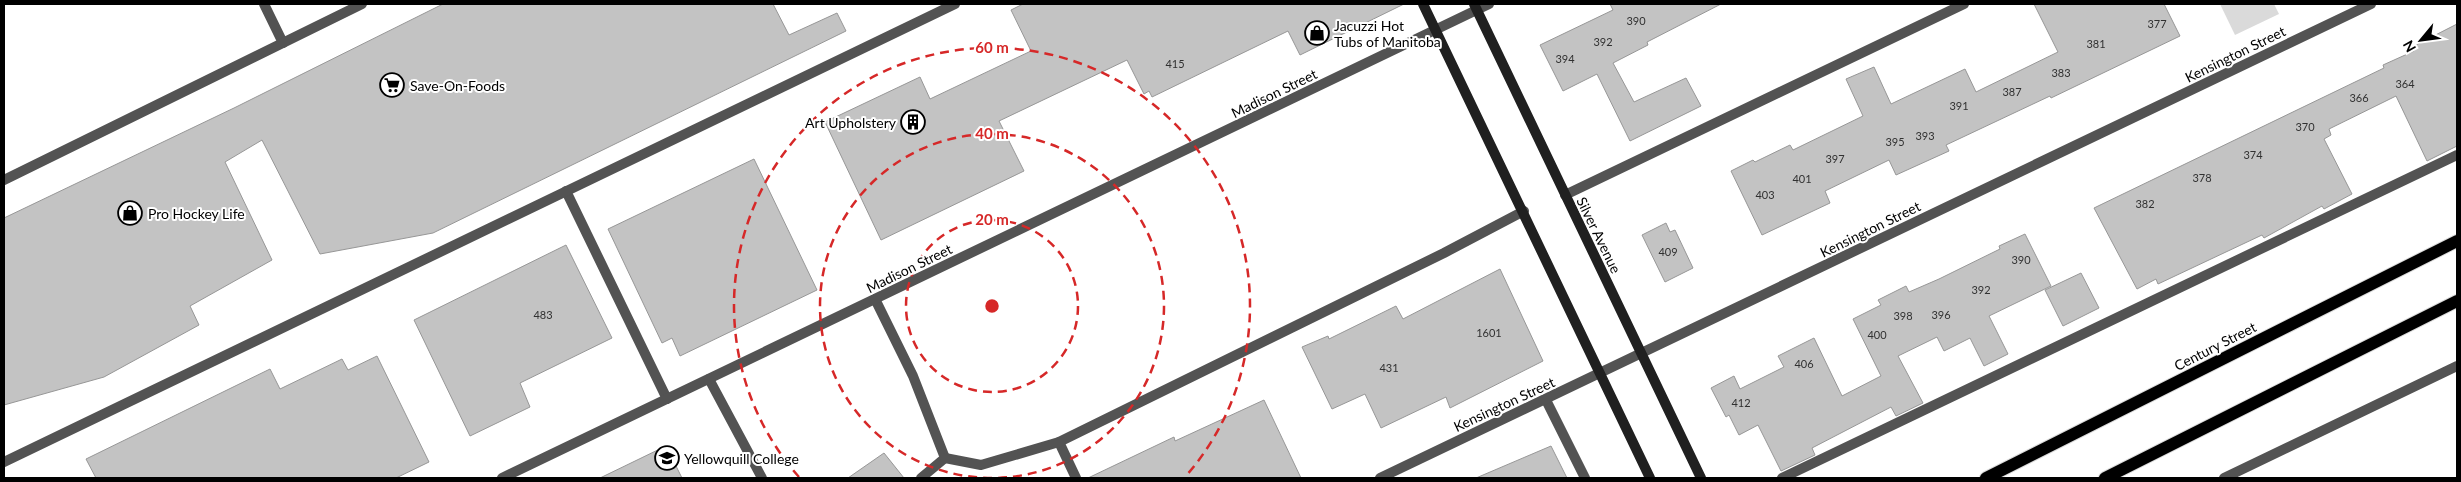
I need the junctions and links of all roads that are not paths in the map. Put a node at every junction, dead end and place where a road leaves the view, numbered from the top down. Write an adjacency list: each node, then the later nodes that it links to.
1 (264, 4): 10 (street)
2 (362, 4): 10 (street)
3 (955, 4): 13 (street)
4 (1423, 4): 9 (street)
5 (1489, 4): 8 (street, Madison Street)
6 (1964, 4): 14 (street)
7 (2371, 4): 19 (street, Kensington Street)
8 (1475, 7): 9 (street, Madison Street); 14 (street, Silver Avenue)
9 (1436, 30): 15 (street); 17 (street, Madison Street)
10 (283, 43): 12 (street)
11 (2457, 155): 36 (street)
12 (4, 180)
13 (566, 191): 23 (street); 27 (street)
14 (1565, 195): 19 (street, Silver Avenue)
15 (1524, 212): 21 (street); 25 (street)
16 (2457, 241): 37 (main road, Century Street)
17 (875, 299): 22 (street, Madison Street); 26 (street)
18 (2457, 301): 38 (main road)
19 (1642, 354): 21 (street, Kensington Street); 35 (street, Silver Avenue)
20 (2457, 366): 39 (street)
21 (1601, 374): 24 (street, Kensington Street); 34 (street)
22 (709, 379): 23 (street, Madison Street); 29 (street)
23 (667, 399): 28 (street, Madison Street)
24 (1546, 400): 32 (street, Kensington Street); 33 (street)
25 (1059, 442): 26 (street); 31 (street)
26 (945, 458): 30 (street)
27 (4, 462)
28 (502, 478)
29 (762, 478)
30 (921, 478)
31 (1076, 478)
32 (1380, 478)
33 (1585, 478)
34 (1650, 478)
35 (1701, 478)
36 (1782, 478)
37 (1986, 478)
38 (2105, 478)
39 (2224, 478)

